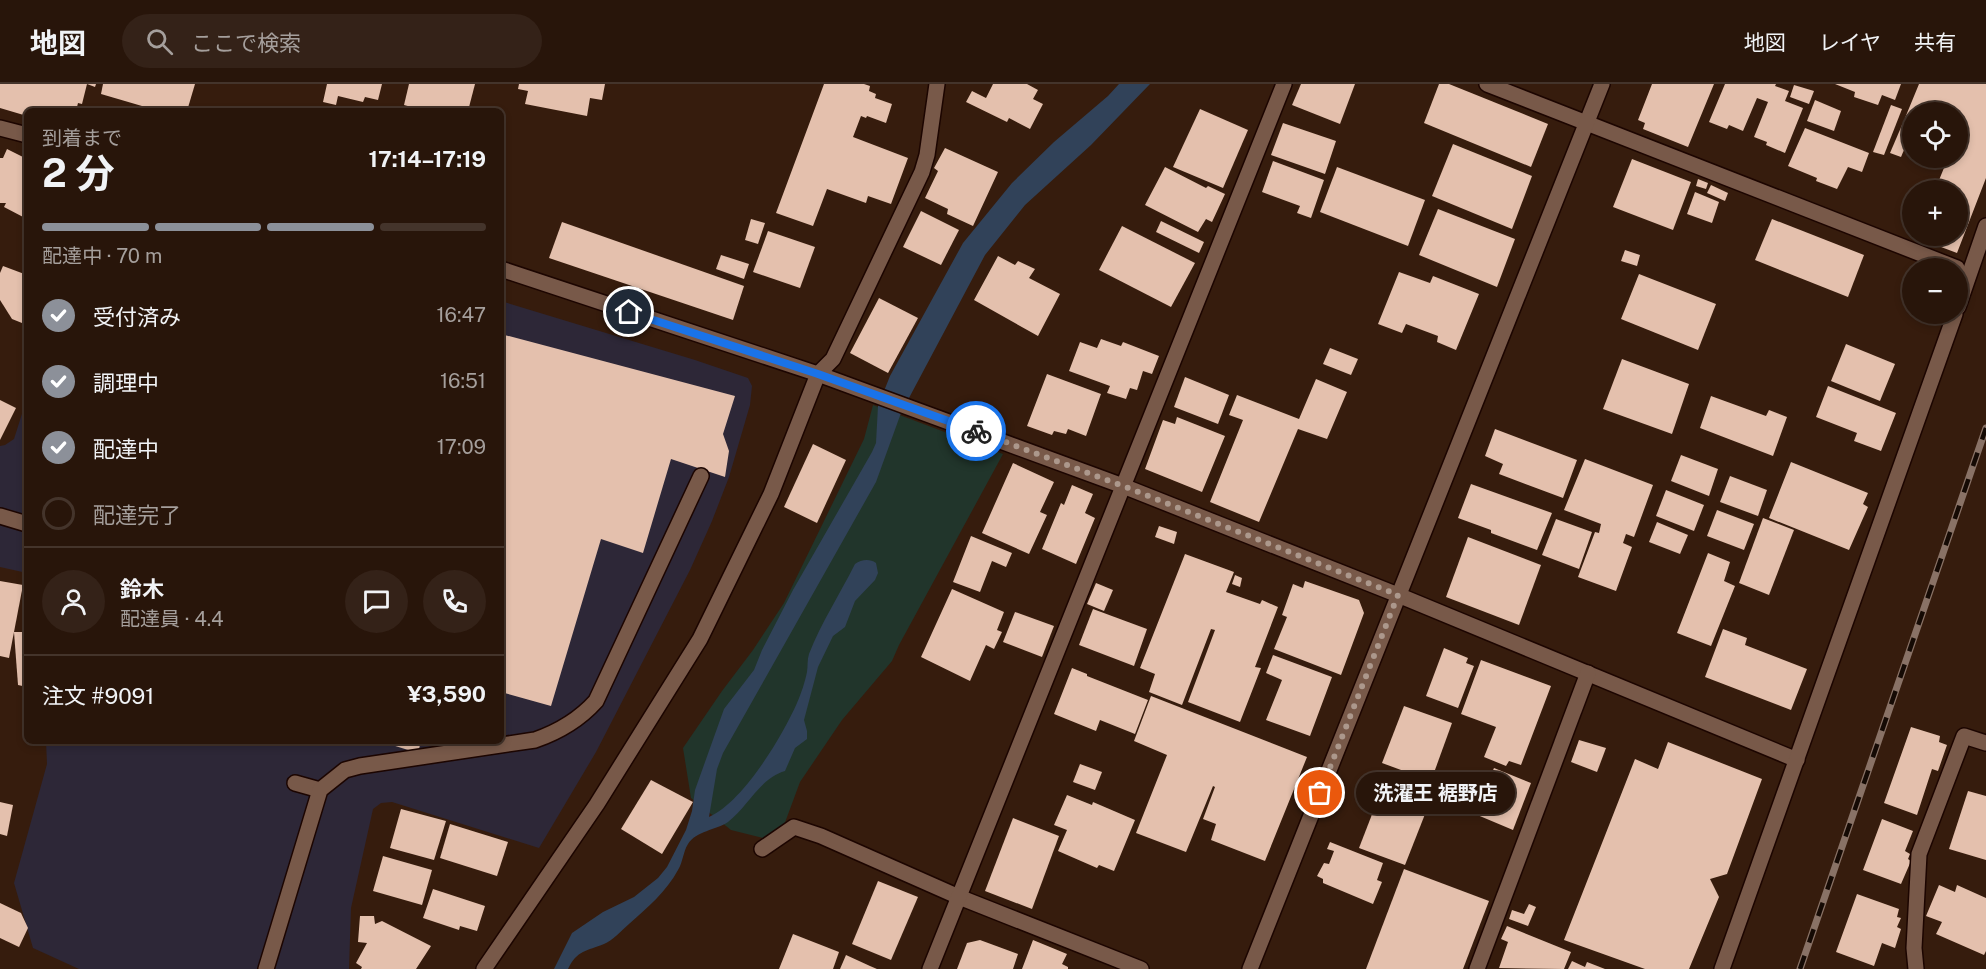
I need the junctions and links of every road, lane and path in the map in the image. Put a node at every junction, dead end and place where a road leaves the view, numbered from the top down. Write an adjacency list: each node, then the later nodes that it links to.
1 (937, 84): 13 (street)
2 (1284, 84): 15 (street)
3 (1487, 84): 5 (street)
4 (1602, 84): 5 (street)
5 (1586, 123): 9 (street); 18 (street)
6 (0, 128): 7 (street)
7 (24, 134)
8 (1986, 226): 10 (street)
9 (1930, 258)
10 (1968, 258)
11 (504, 270): 13 (street)
12 (1951, 324): 21 (street)
13 (818, 374): 15 (street); 27 (street)
14 (701, 476): 23 (street)
15 (1123, 486): 18 (street); 25 (street)
16 (0, 516): 17 (street)
17 (24, 523)
18 (1398, 595): 19 (street); 30 (street)
19 (1588, 674): 21 (street); 31 (street)
20 (1986, 742): 33 (street)
21 (1797, 760): 32 (street)
22 (295, 783): 23 (street)
23 (320, 790): 26 (street)
24 (762, 849): 25 (street)
25 (958, 897): 28 (street); 29 (street)
26 (266, 969)
27 (484, 969)
28 (930, 969)
29 (1141, 969)
30 (1250, 969)
31 (1477, 969)
32 (1722, 969)
33 (1916, 969)

